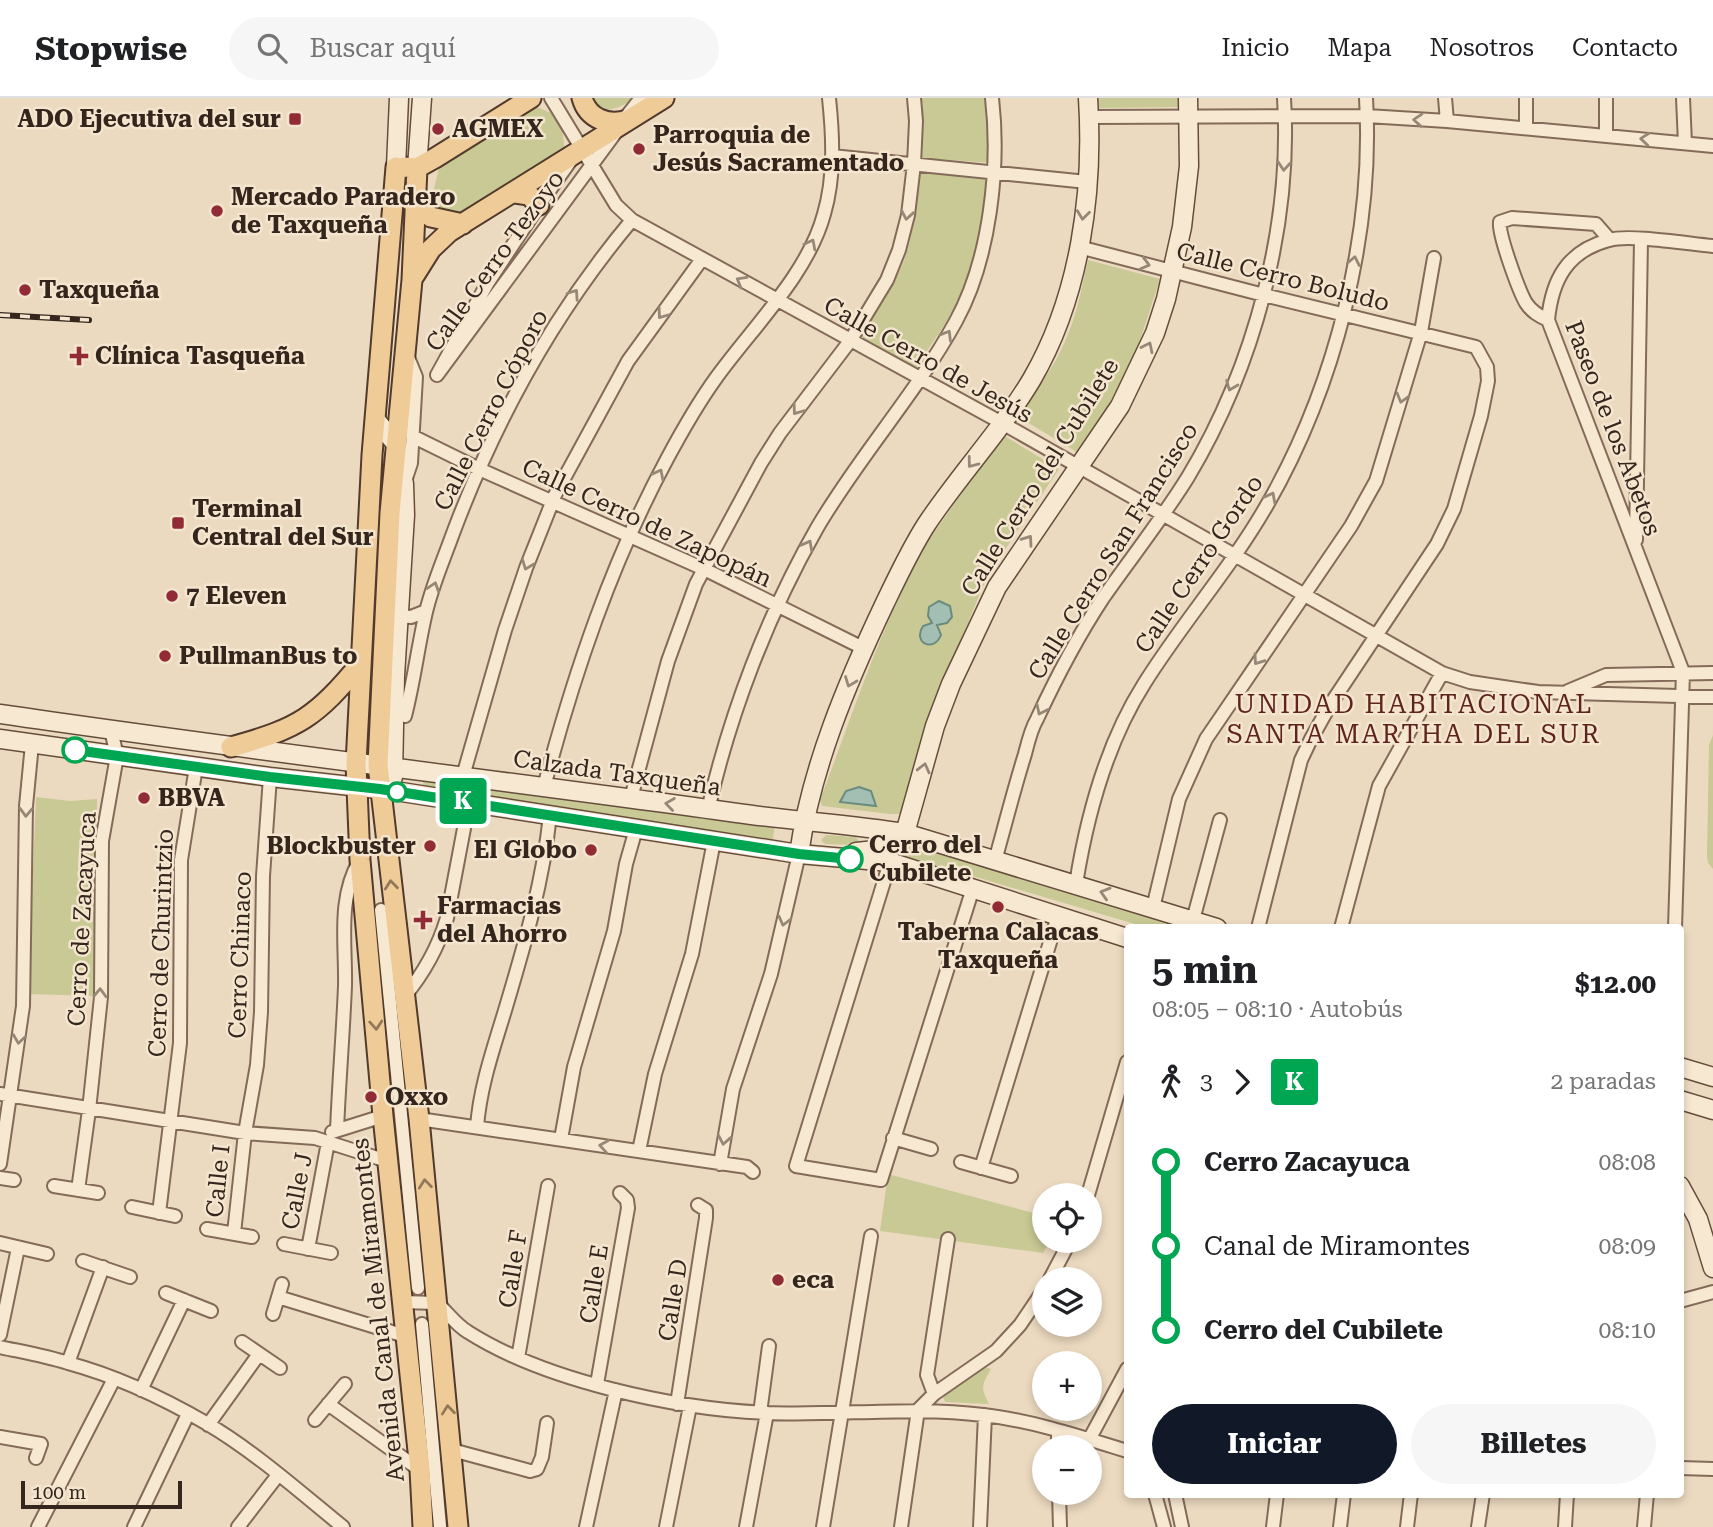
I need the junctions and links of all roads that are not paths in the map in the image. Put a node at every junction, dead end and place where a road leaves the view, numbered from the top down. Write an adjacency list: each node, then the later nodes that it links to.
1 (398, 98): 32 (main road, Avenida Canal de Miramontes)
2 (422, 98): 33 (main road)
3 (531, 98): 33 (main road)
4 (551, 98): 29 (street, Calle Cerro de Jesús)
5 (582, 98): 23 (main road)
6 (641, 98): 37 (street, Calle Cerro Tezoyo)
7 (664, 98): 23 (main road)
8 (829, 98): 30 (street)
9 (914, 98): 31 (street)
10 (992, 98): 34 (street)
11 (1088, 98): 21 (main road)
12 (1188, 98): 22 (main road, Calle Cerro del Cubilete)
13 (1284, 98): 19 (street, Calle Cerro San Francisco)
14 (1366, 98): 20 (street, Calle Cerro Gordo)
15 (1445, 98): 24 (street)
16 (1526, 98): 25 (street)
17 (1606, 98): 26 (street)
18 (1684, 98): 27 (street)
19 (1285, 116): 20 (street); 22 (street); 49 (street, Calle Cerro San Francisco, one-way to 49)
20 (1367, 116): 24 (street, one-way to 20); 51 (street, Calle Cerro Gordo, one-way to 20)
21 (1089, 117): 22 (street); 35 (main road)
22 (1189, 118): 47 (main road, Calle Cerro del Cubilete)
23 (631, 119): 29 (main road)
24 (1447, 121): 25 (street)
25 (1526, 128): 26 (street)
26 (1606, 136): 27 (street, one-way to 26)
27 (1685, 143): 28 (street)
28 (1713, 146)
29 (579, 153): 36 (main road); 37 (street, Calle Cerro Tezoyo); 39 (street, Calle Cerro de Jesús)
30 (832, 156): 31 (street); 50 (street, one-way to 30)
31 (914, 164): 34 (street); 54 (street, one-way to 54)
32 (396, 167): 33 (main road); 38 (main road); 56 (main road, Avenida Canal de Miramontes)
33 (417, 168): 38 (main road)
34 (993, 171): 35 (street); 55 (street, one-way to 34)
35 (1087, 182): 44 (main road, one-way to 44)
36 (516, 193): 37 (main road); 40 (main road)
37 (538, 205)
38 (416, 207): 40 (main road); 48 (main road)
39 (632, 220): 46 (street, Calle Cerro de Jesús); 60 (street, Calle Cerro Cóporo, one-way to 39)
40 (463, 224): 48 (main road)
41 (1610, 240): 42 (street, Paseo de los Abetos); 52 (street, Paseo de los Abetos); 52 (street)
42 (1641, 240): 43 (street, Paseo de los Abetos); 66 (street)
43 (1713, 246)
44 (1080, 247): 47 (street, Calle Cerro Boludo, one-way to 47); 57 (main road)
45 (1434, 258): 53 (street)
46 (702, 259): 50 (street, Calle Cerro de Jesús, one-way to 46); 62 (street, one-way to 62)
47 (1172, 272): 49 (street, Calle Cerro Boludo); 59 (main road, Calle Cerro del Cubilete, one-way to 47)
48 (412, 280): 58 (main road)
49 (1264, 295): 51 (street, Calle Cerro Boludo); 64 (street, Calle Cerro San Francisco, one-way to 64)
50 (775, 300): 54 (street, Calle Cerro de Jesús); 65 (street, one-way to 50)
51 (1343, 314): 53 (street, Calle Cerro Boludo); 67 (street, Calle Cerro Gordo, one-way to 51)
52 (1548, 320): 66 (street, Paseo de los Abetos)
53 (1421, 332): 69 (street, one-way to 69); 73 (street, Calle Cerro Boludo)
54 (849, 341): 55 (street, Calle Cerro de Jesús); 68 (street, one-way to 68)
55 (920, 379): 57 (street, Calle Cerro de Jesús); 70 (street, one-way to 55)
56 (375, 419): 58 (main road); 75 (main road, Avenida Canal de Miramontes)
57 (1002, 423): 59 (street, Calle Cerro de Jesús); 74 (main road, one-way to 74)
58 (404, 440): 60 (street, Calle Cerro de Zapopán); 61 (main road); 63 (main road)
59 (1080, 467): 64 (street, Calle Cerro de Jesús); 106 (main road, Calle Cerro del Cubilete, one-way to 59)
60 (479, 469): 62 (street, Calle Cerro de Zapopán); 71 (street, Calle Cerro Cóporo, one-way to 60)
61 (404, 484): 63 (street); 72 (main road)
62 (553, 502): 65 (street, Calle Cerro de Zapopán); 94 (street, one-way to 94)
63 (390, 513): 92 (main road)
64 (1163, 515): 67 (street, Calle Cerro de Jesús); 110 (street, Calle Cerro San Francisco, one-way to 110)
65 (628, 535): 68 (street, Calle Cerro de Zapopán); 97 (street)
66 (1636, 547): 76 (street, Paseo de los Abetos)
67 (1235, 556): 69 (street, Calle Cerro de Jesús); 112 (street, Calle Cerro Gordo)
68 (704, 569): 70 (street, Calle Cerro de Zapopán); 99 (street)
69 (1304, 595): 73 (street, Calle Cerro de Jesús); 114 (street, one-way to 114)
70 (778, 606): 74 (street, Calle Cerro de Zapopán); 101 (street)
71 (426, 611): 72 (street); 80 (street, Calle Cerro Cóporo)
72 (399, 616): 79 (main road)
73 (1376, 636): 77 (street, Calle Cerro de Jesús); 119 (street)
74 (863, 648): 104 (main road, one-way to 104)
75 (361, 663): 89 (main road); 91 (main road, Avenida Canal de Miramontes)
76 (1683, 672): 78 (street, Calle Cerro de Jesús); 81 (street, Calle Cerro de Jesús); 82 (street)
77 (1442, 673): 81 (street, Calle Cerro de Jesús); 120 (street)
78 (1713, 673)
79 (395, 677): 80 (street); 92 (main road)
80 (415, 678): 85 (street, Calle Cerro Cóporo)
81 (1565, 692): 82 (street, Calle Cerro de Jesús)
82 (1682, 696): 83 (street, Calle Cerro de Jesús); 121 (street)
83 (1713, 697)
84 (0, 714): 86 (main road, Calzada Taxqueña)
85 (405, 716)
86 (111, 730): 89 (main road, Calzada Taxqueña); 90 (street, Cerro de Zacayuca)
87 (0, 739): 88 (main road, Calzada Taxqueña)
88 (32, 744): 90 (main road, Calzada Taxqueña); 129 (street, one-way to 129)
89 (231, 747): 91 (main road, Calzada Taxqueña)
90 (117, 756): 93 (main road, Calzada Taxqueña); 131 (street, Cerro de Zacayuca, one-way to 90)
91 (356, 764): 92 (main road, Calzada Taxqueña); 96 (main road, Avenida Canal de Miramontes)
92 (385, 766): 94 (main road, Calzada Taxqueña); 98 (main road)
93 (196, 767): 95 (main road, Calzada Taxqueña); 135 (street, Cerro de Churintzio)
94 (463, 776): 97 (main road, Calzada Taxqueña)
95 (270, 777): 96 (main road, Calzada Taxqueña); 138 (street, Cerro Chinaco)
96 (357, 786): 98 (main road, Calzada Taxqueña); 109 (main road, Avenida Canal de Miramontes)
97 (544, 787): 99 (main road, Calzada Taxqueña)
98 (388, 790): 100 (main road, Calzada Taxqueña); 125 (main road, one-way to 98)
99 (631, 798): 101 (main road, Calzada Taxqueña, one-way to 99)
100 (469, 802): 102 (main road, Calzada Taxqueña); 125 (street)
101 (710, 802): 104 (main road, Calzada Taxqueña)
102 (550, 815): 105 (main road, Calzada Taxqueña); 136 (street)
103 (1220, 820): 117 (street)
104 (804, 822): 106 (main road, Calzada Taxqueña); 108 (main road)
105 (636, 829): 107 (main road, Calzada Taxqueña); 140 (street)
106 (905, 833): 108 (main road); 110 (main road, Calzada Taxqueña)
107 (714, 841): 108 (main road, Calzada Taxqueña); 143 (street)
108 (808, 855): 111 (main road, Calzada Taxqueña); 147 (street, one-way to 147)
109 (360, 860): 123 (main road, Avenida Canal de Miramontes); 124 (street)
110 (995, 861): 112 (main road, Calzada Taxqueña)
111 (890, 862): 113 (main road, Calzada Taxqueña); 139 (street)
112 (1076, 884): 114 (main road, Calzada Taxqueña, one-way to 112)
113 (973, 888): 116 (main road, Calzada Taxqueña); 139 (street)
114 (1153, 908): 117 (main road, Calzada Taxqueña)
115 (381, 910): 179 (street)
116 (1058, 916): 122 (main road, Calzada Taxqueña); 148 (street)
117 (1193, 920): 118 (main road, Calzada Taxqueña)
118 (1205, 924)
119 (1259, 924)
120 (1342, 924)
121 (1675, 924)
122 (1124, 937)
123 (373, 985): 124 (street); 133 (main road, Avenida Canal de Miramontes, one-way to 133)
124 (345, 986): 137 (street)
125 (404, 997): 134 (main road)
126 (1684, 1069): 128 (main road)
127 (1124, 1073): 153 (street)
128 (1713, 1077)
129 (5, 1096): 131 (street); 146 (street)
130 (1684, 1101): 132 (main road)
131 (89, 1110): 135 (street); 156 (street, Cerro de Zacayuca)
132 (1713, 1110)
133 (383, 1116): 137 (street); 144 (main road, Avenida Canal de Miramontes)
134 (419, 1119): 136 (street); 185 (main road, one-way to 134)
135 (171, 1121): 138 (street); 162 (street, Cerro de Churintzio)
136 (477, 1127): 140 (street)
137 (337, 1130): 141 (street)
138 (245, 1133): 141 (street); 165 (street, Calle I)
139 (893, 1138): 142 (street)
140 (561, 1139): 143 (street, one-way to 140)
141 (322, 1140): 144 (street); 172 (street, Calle J)
142 (931, 1149)
143 (639, 1151): 147 (street)
144 (387, 1161): 184 (main road, Avenida Canal de Miramontes)
145 (961, 1163): 148 (street)
146 (0, 1164)
147 (720, 1164): 149 (street)
148 (981, 1168): 150 (street)
149 (753, 1172)
150 (1011, 1176)
151 (0, 1178): 152 (street)
152 (14, 1180)
153 (1093, 1183)
154 (54, 1186): 156 (street)
155 (548, 1186): 196 (street, Calle F)
156 (78, 1190): 157 (street)
157 (98, 1193)
158 (620, 1193): 202 (street, Calle E)
159 (1684, 1193): 177 (main road)
160 (698, 1205): 207 (street, Calle D)
161 (132, 1208): 162 (street)
162 (159, 1213): 163 (street)
163 (175, 1216)
164 (207, 1229): 165 (street, Calle I)
165 (234, 1233): 167 (street, Calle I)
166 (871, 1236): 210 (street)
167 (253, 1237)
168 (948, 1239): 205 (street)
169 (0, 1243): 171 (street)
170 (284, 1244): 172 (street, Calle J)
171 (18, 1248): 174 (street); 190 (street)
172 (308, 1249): 173 (street, Calle J)
173 (331, 1253)
174 (47, 1254)
175 (83, 1261): 176 (street)
176 (103, 1267): 178 (street); 197 (street)
177 (1713, 1268)
178 (130, 1277)
179 (418, 1288)
180 (1713, 1292): 183 (street)
181 (166, 1293): 182 (street)
182 (184, 1300): 187 (street); 203 (street)
183 (1684, 1300)
184 (401, 1302): 185 (street); 191 (main road, Avenida Canal de Miramontes)
185 (437, 1303): 196 (street); 221 (main road, one-way to 185)
186 (1032, 1308): 205 (street)
187 (211, 1311)
188 (273, 1314): 191 (street)
189 (422, 1324): 242 (street)
190 (0, 1335)
191 (405, 1336): 226 (main road, Avenida Canal de Miramontes)
192 (242, 1342): 195 (street)
193 (769, 1346): 209 (street)
194 (0, 1347): 197 (street)
195 (259, 1354): 198 (street); 215 (street)
196 (518, 1358): 202 (street)
197 (68, 1363): 200 (street)
198 (279, 1368)
199 (1124, 1375): 218 (street)
200 (114, 1378): 203 (street); 237 (street)
201 (345, 1384): 206 (street)
202 (597, 1384): 204 (street)
203 (141, 1390): 211 (street)
204 (616, 1390): 207 (street); 244 (street)
205 (934, 1394): 208 (street)
206 (328, 1404): 213 (street); 226 (street)
207 (684, 1405): 209 (street); 245 (street, Calle D)
208 (918, 1410): 210 (street); 212 (street); 248 (street)
209 (764, 1413): 210 (street); 246 (street)
210 (843, 1413): 247 (street)
211 (188, 1414): 215 (street); 238 (street)
212 (985, 1415): 216 (street); 249 (street)
213 (315, 1420)
214 (547, 1423): 221 (street)
215 (208, 1425): 227 (street)
216 (1058, 1432): 217 (street)
217 (1074, 1435)
218 (1092, 1435)
219 (0, 1437): 223 (street)
220 (1102, 1442): 222 (street)
221 (452, 1450): 243 (main road)
222 (1124, 1450)
223 (36, 1458)
224 (1684, 1468): 225 (street)
225 (1713, 1469)
226 (420, 1471): 241 (main road, Avenida Canal de Miramontes)
227 (278, 1475): 239 (street); 240 (street)
228 (1156, 1498): 251 (street)
229 (1176, 1498): 252 (street)
230 (1277, 1498): 253 (street)
231 (1344, 1498): 254 (street)
232 (1411, 1498): 255 (street)
233 (1482, 1498): 256 (street)
234 (1567, 1498): 257 (street)
235 (1647, 1498): 258 (street)
236 (1059, 1505): 250 (street)
237 (38, 1527)
238 (134, 1527)
239 (238, 1527)
240 (343, 1527)
241 (423, 1527)
242 (440, 1527)
243 (458, 1527)
244 (586, 1527)
245 (666, 1527)
246 (746, 1527)
247 (823, 1527)
248 (901, 1527)
249 (981, 1527)
250 (1060, 1527)
251 (1164, 1527)
252 (1182, 1527)
253 (1273, 1527)
254 (1340, 1527)
255 (1407, 1527)
256 (1478, 1527)
257 (1564, 1527)
258 (1644, 1527)

